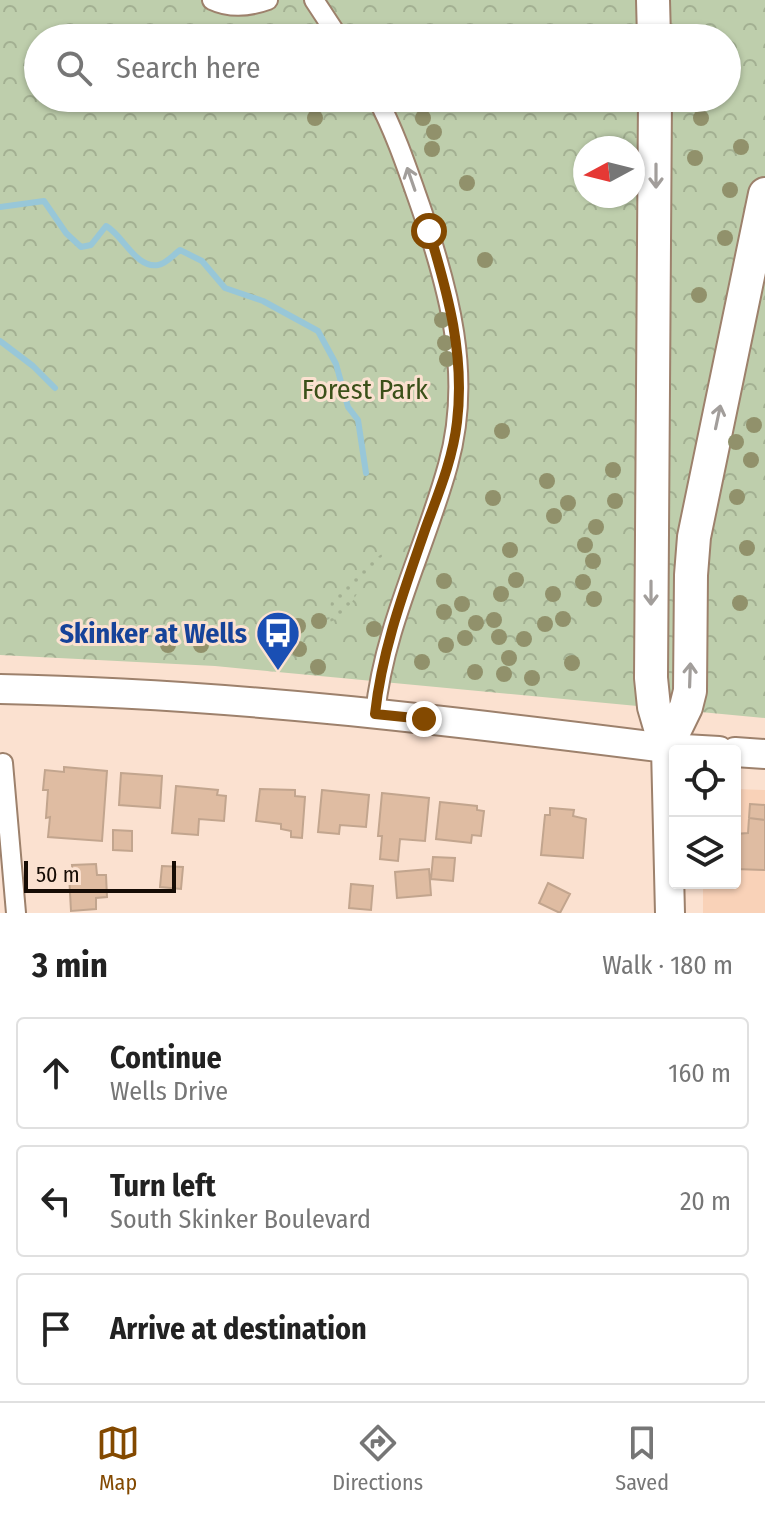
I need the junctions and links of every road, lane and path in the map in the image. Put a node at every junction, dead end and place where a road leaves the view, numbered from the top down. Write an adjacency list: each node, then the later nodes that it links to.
1 (212, 0): 2 (street)
2 (268, 0)
3 (314, 0): 5 (street)
4 (653, 0): 6 (highway)
5 (330, 24)
6 (654, 24)
7 (383, 112): 11 (street, one-way to 7)
8 (655, 112): 12 (highway, one-way to 12)
9 (765, 194): 12 (highway, one-way to 9)
10 (0, 689): 11 (main road)
11 (375, 714): 12 (main road)
12 (666, 748): 13 (main road); 18 (main road)
13 (669, 748)
14 (741, 752): 15 (main road)
15 (765, 754)
16 (3, 763): 17 (street)
17 (16, 913)
18 (670, 913)

